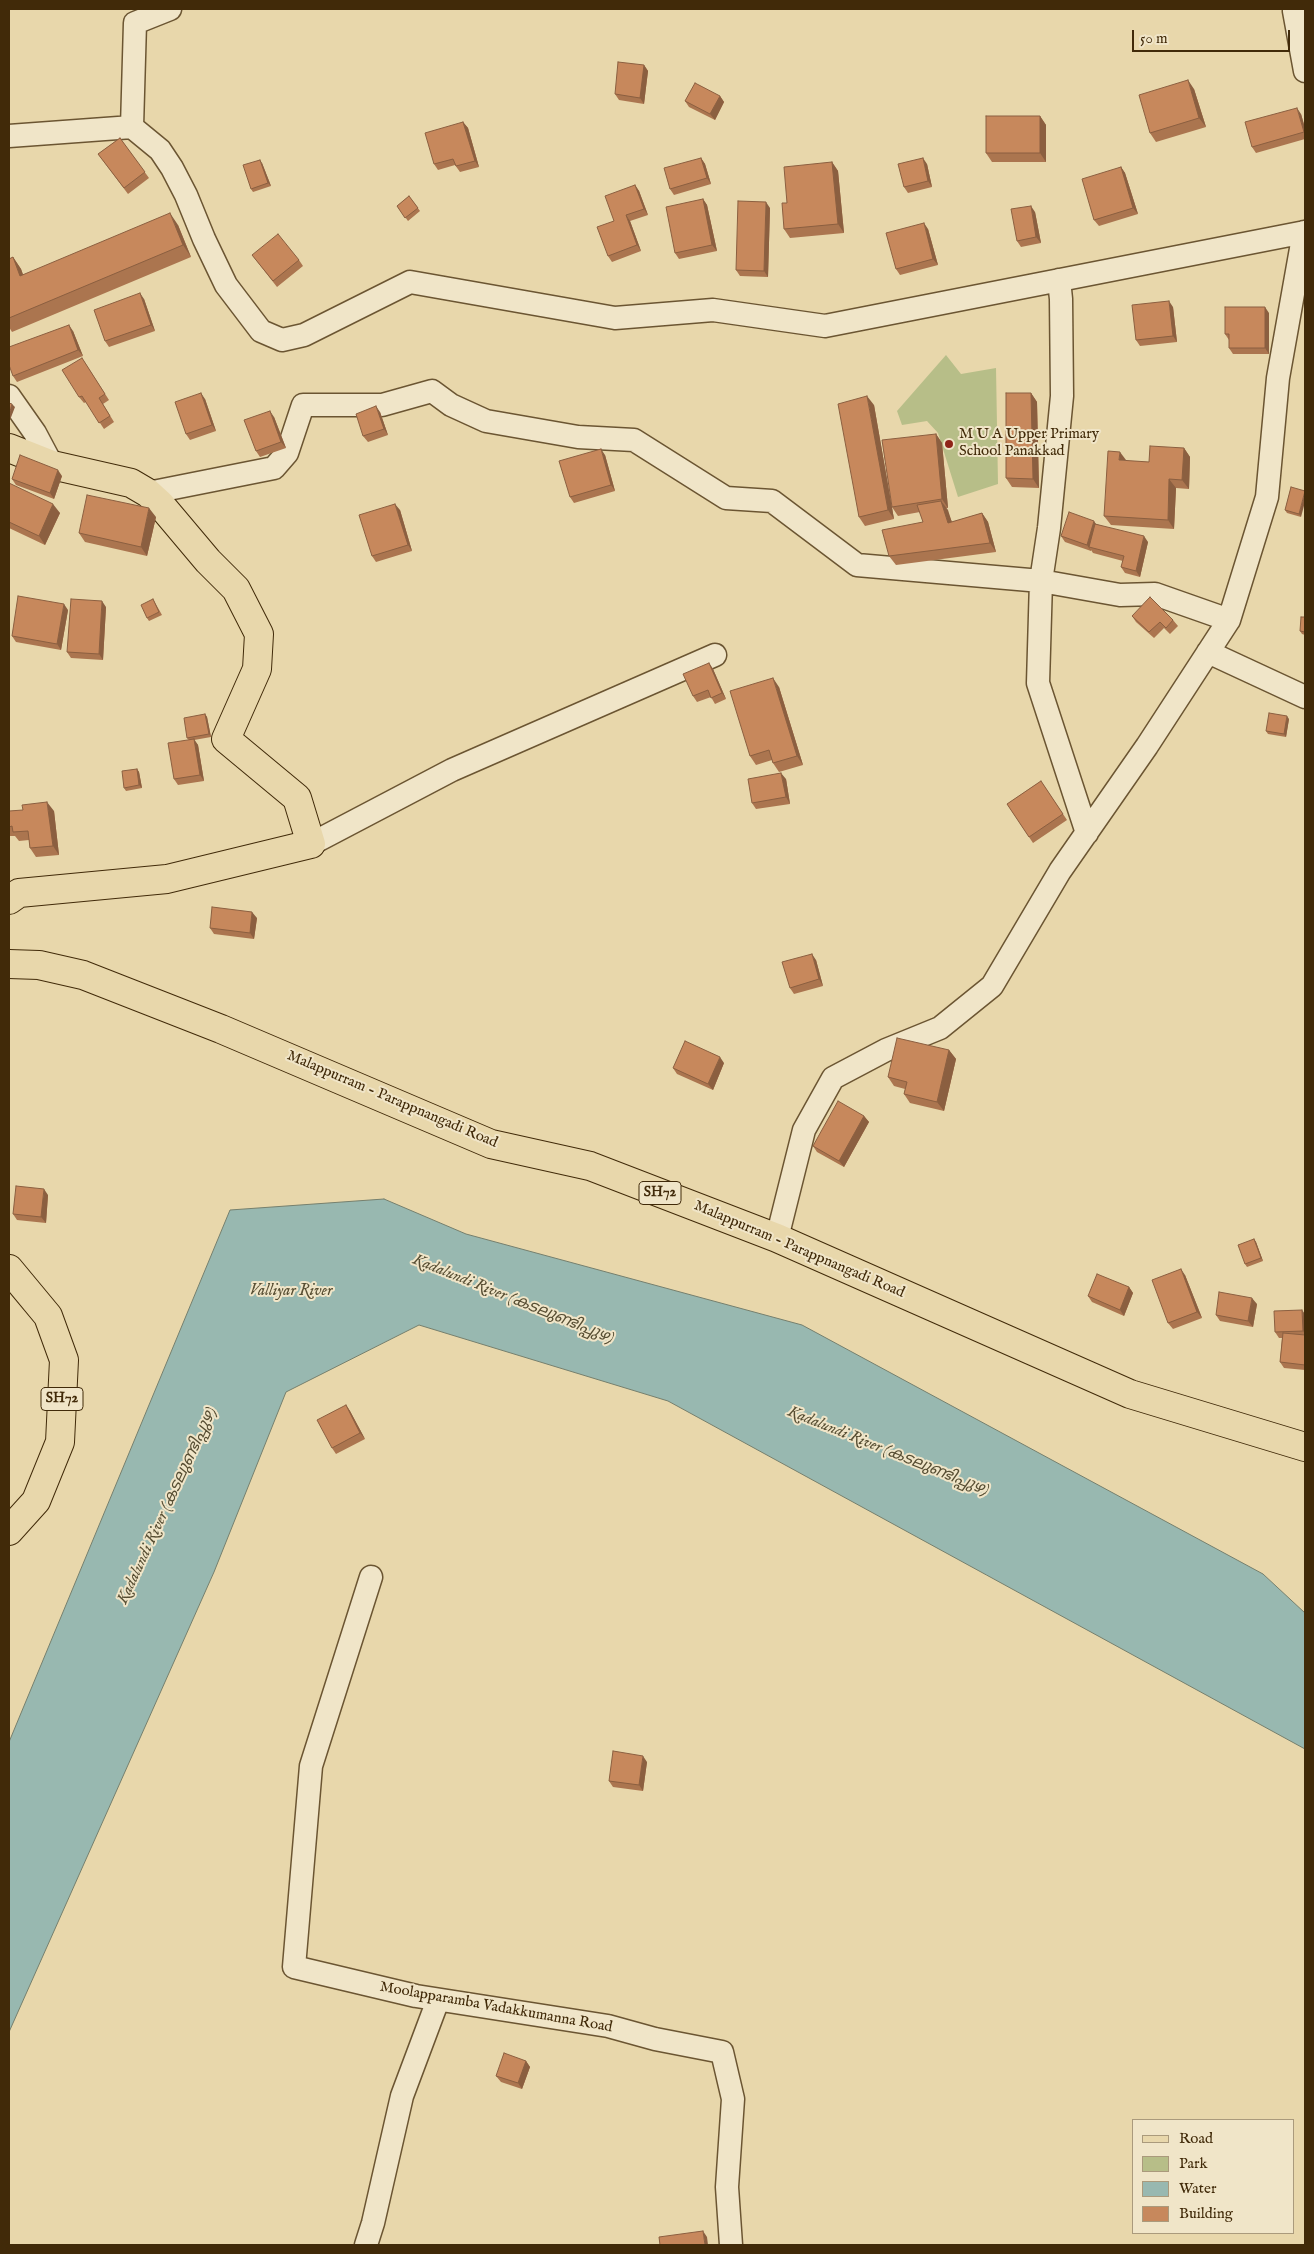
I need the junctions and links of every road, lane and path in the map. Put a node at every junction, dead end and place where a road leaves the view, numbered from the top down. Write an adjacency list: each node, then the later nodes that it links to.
1 (170, 9): 4 (street)
2 (1294, 11): 3 (street)
3 (1305, 72)
4 (132, 127): 5 (street); 7 (street)
5 (9, 136)
6 (1305, 232): 7 (street); 13 (street)
7 (1059, 280): 12 (street)
8 (9, 396): 10 (street)
9 (9, 448): 10 (main road)
10 (52, 465): 11 (main road)
11 (148, 493): 12 (street); 18 (main road)
12 (1041, 581): 13 (street); 17 (street)
13 (1229, 620): 14 (street)
14 (1208, 652): 16 (street); 17 (street)
15 (715, 655): 18 (street)
16 (1305, 697)
17 (1087, 833): 21 (street)
18 (311, 844): 19 (main road)
19 (9, 900)
20 (9, 964): 21 (main road, Malappurram - Parappnangadi Road / SH72)
21 (777, 1238): 23 (main road, Malappurram - Parappnangadi Road / SH72)
22 (9, 1269): 24 (main road, SH72)
23 (1305, 1448)
24 (9, 1531)
25 (371, 1577): 26 (street, Moolapparamba Vadakkumanna Road)
26 (438, 2000): 27 (street); 28 (street, Moolapparamba Vadakkumanna Road)
27 (366, 2245)
28 (731, 2245)

